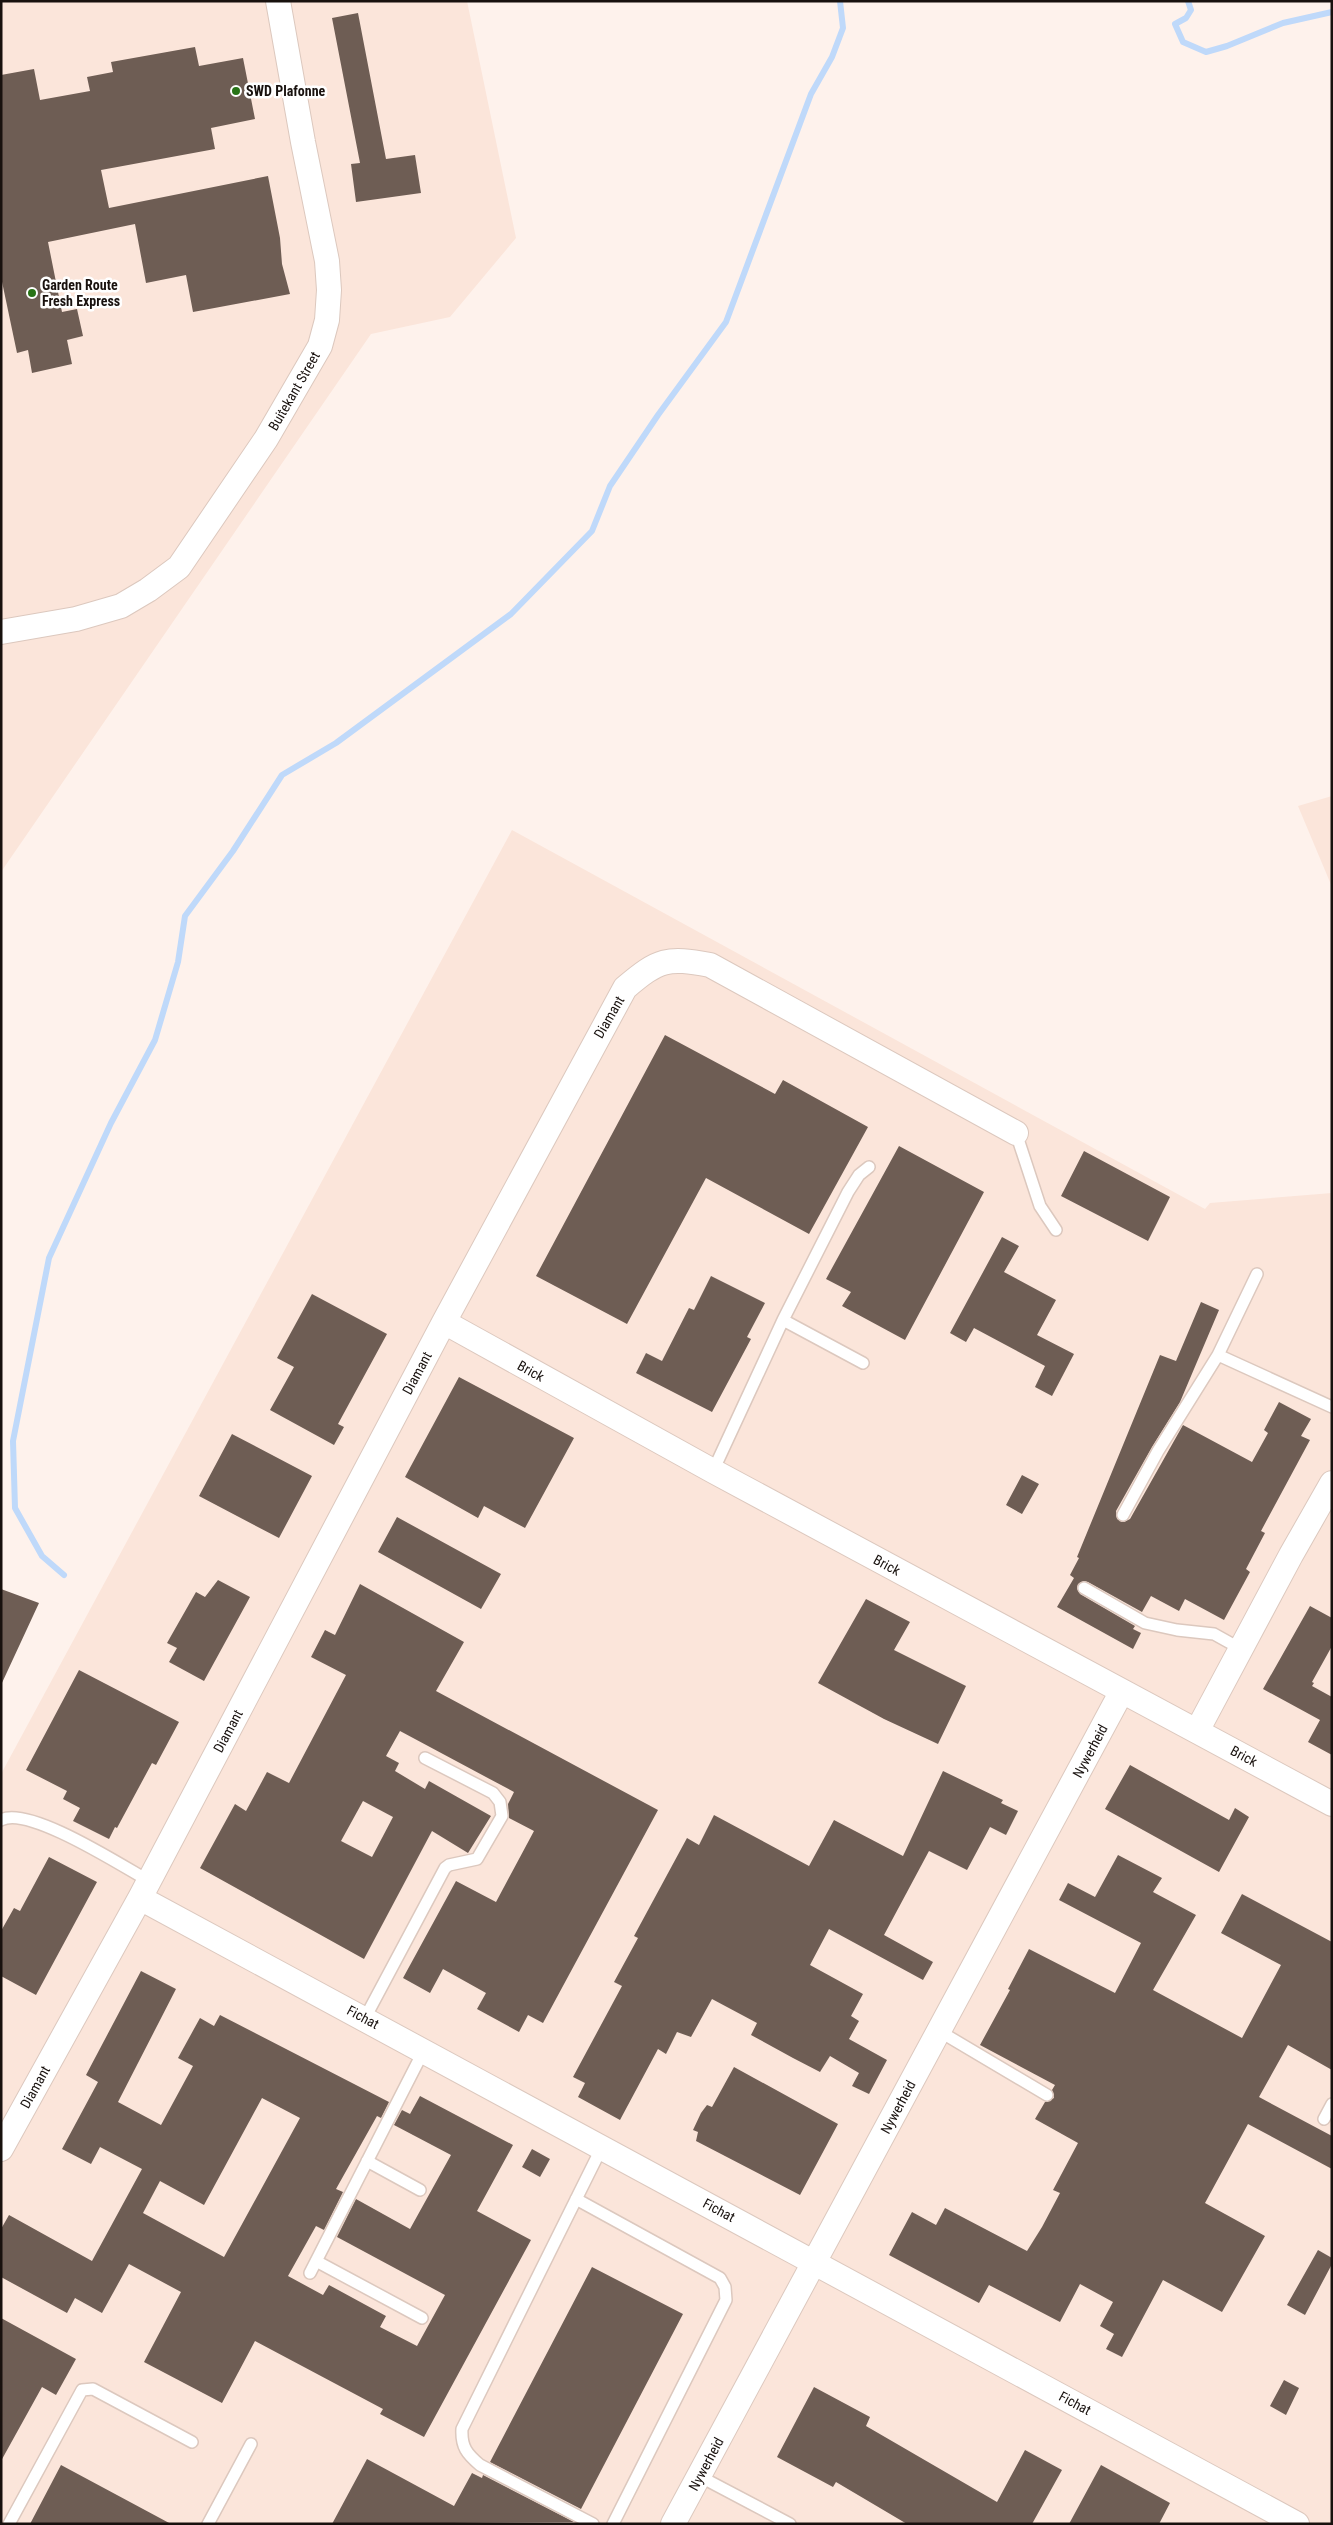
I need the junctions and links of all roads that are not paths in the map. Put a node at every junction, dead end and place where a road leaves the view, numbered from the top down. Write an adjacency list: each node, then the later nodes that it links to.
1 (278, 1): 2 (street, Buitekant Street)
2 (1, 632)
3 (1016, 1133): 5 (lane); 8 (street, Diamant)
4 (868, 1167): 7 (lane)
5 (1056, 1230)
6 (1258, 1274): 9 (lane)
7 (783, 1320): 10 (lane); 12 (lane)
8 (444, 1322): 12 (street, Brick); 22 (street, Diamant)
9 (1218, 1355): 11 (lane); 14 (lane)
10 (863, 1362)
11 (1332, 1407)
12 (713, 1471): 17 (street, Brick)
13 (1332, 1483): 16 (street)
14 (1123, 1514)
15 (1084, 1588): 16 (lane)
16 (1241, 1649): 18 (street)
17 (1122, 1691): 18 (street, Brick); 24 (street, Nywerheid)
18 (1197, 1731): 20 (street, Brick)
19 (425, 1758): 23 (lane)
20 (1332, 1804)
21 (1, 1820): 22 (lane)
22 (145, 1890): 23 (street, Fichat); 30 (street, Diamant)
23 (365, 2018): 25 (street, Fichat)
24 (939, 2031): 26 (lane); 35 (street, Nywerheid)
25 (424, 2050): 29 (street, Fichat); 31 (lane)
26 (1047, 2095)
27 (1332, 2104): 28 (lane)
28 (1324, 2119)
29 (602, 2147): 33 (lane); 35 (street, Fichat)
30 (1, 2149)
31 (367, 2161): 32 (lane); 34 (lane)
32 (420, 2190)
33 (576, 2199): 43 (lane); 44 (lane)
34 (316, 2261): 36 (lane); 37 (lane)
35 (814, 2262): 40 (street, Nywerheid); 47 (street, Fichat)
36 (310, 2273)
37 (422, 2318)
38 (192, 2442): 41 (lane)
39 (251, 2444): 42 (lane)
40 (699, 2476): 45 (street, Nywerheid); 46 (lane)
41 (9, 2524)
42 (208, 2524)
43 (593, 2524)
44 (613, 2524)
45 (673, 2524)
46 (790, 2524)
47 (1297, 2524)

